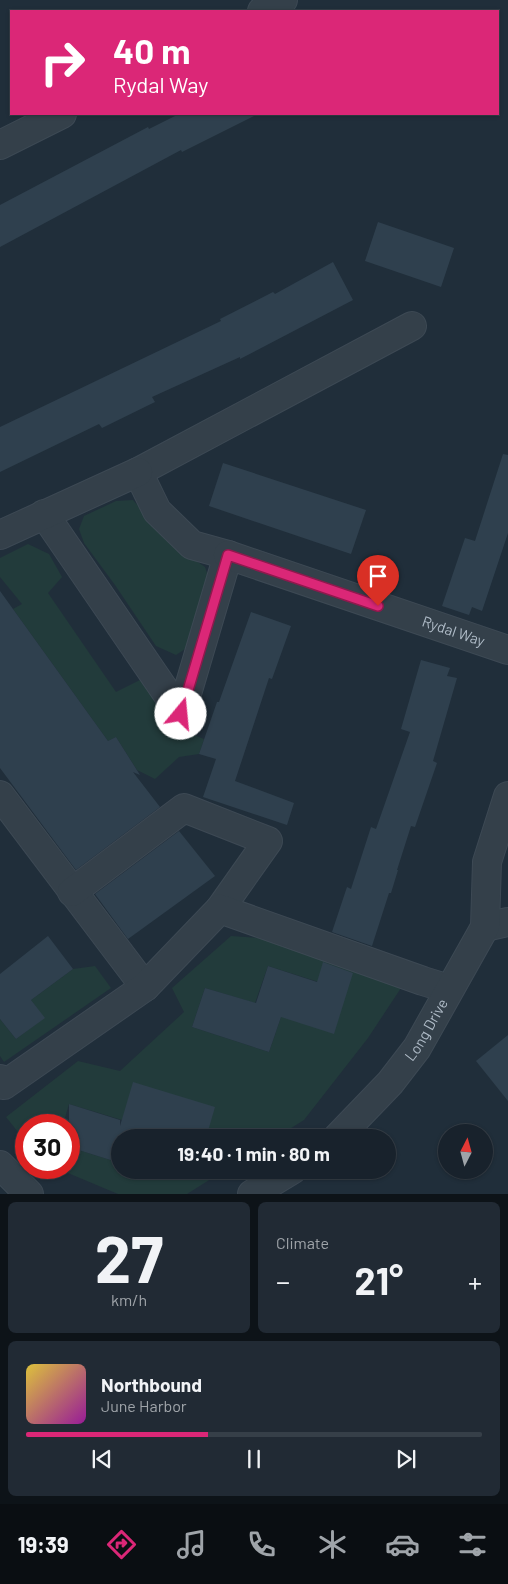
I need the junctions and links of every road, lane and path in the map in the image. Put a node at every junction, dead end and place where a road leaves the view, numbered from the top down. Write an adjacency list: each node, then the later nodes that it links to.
1 (284, 0): 2 (street)
2 (264, 10)
3 (60, 115): 4 (street)
4 (0, 145)
5 (412, 326): 6 (street)
6 (138, 472): 7 (street); 9 (street, Rydal Way)
7 (44, 514): 8 (street); 9 (street)
8 (0, 535)
9 (228, 555): 10 (street, Rydal Way)
10 (508, 650)
11 (0, 795): 13 (street)
12 (508, 796): 15 (street)
13 (72, 892): 14 (street); 16 (street)
14 (220, 909): 16 (street); 17 (street)
15 (496, 924): 17 (street, Long Drive)
16 (144, 987): 18 (street)
17 (449, 989): 19 (street, Long Drive)
18 (0, 1080)
19 (346, 1129)
20 (0, 1165): 22 (street)
21 (277, 1179): 23 (street)
22 (30, 1193)
23 (252, 1194)

